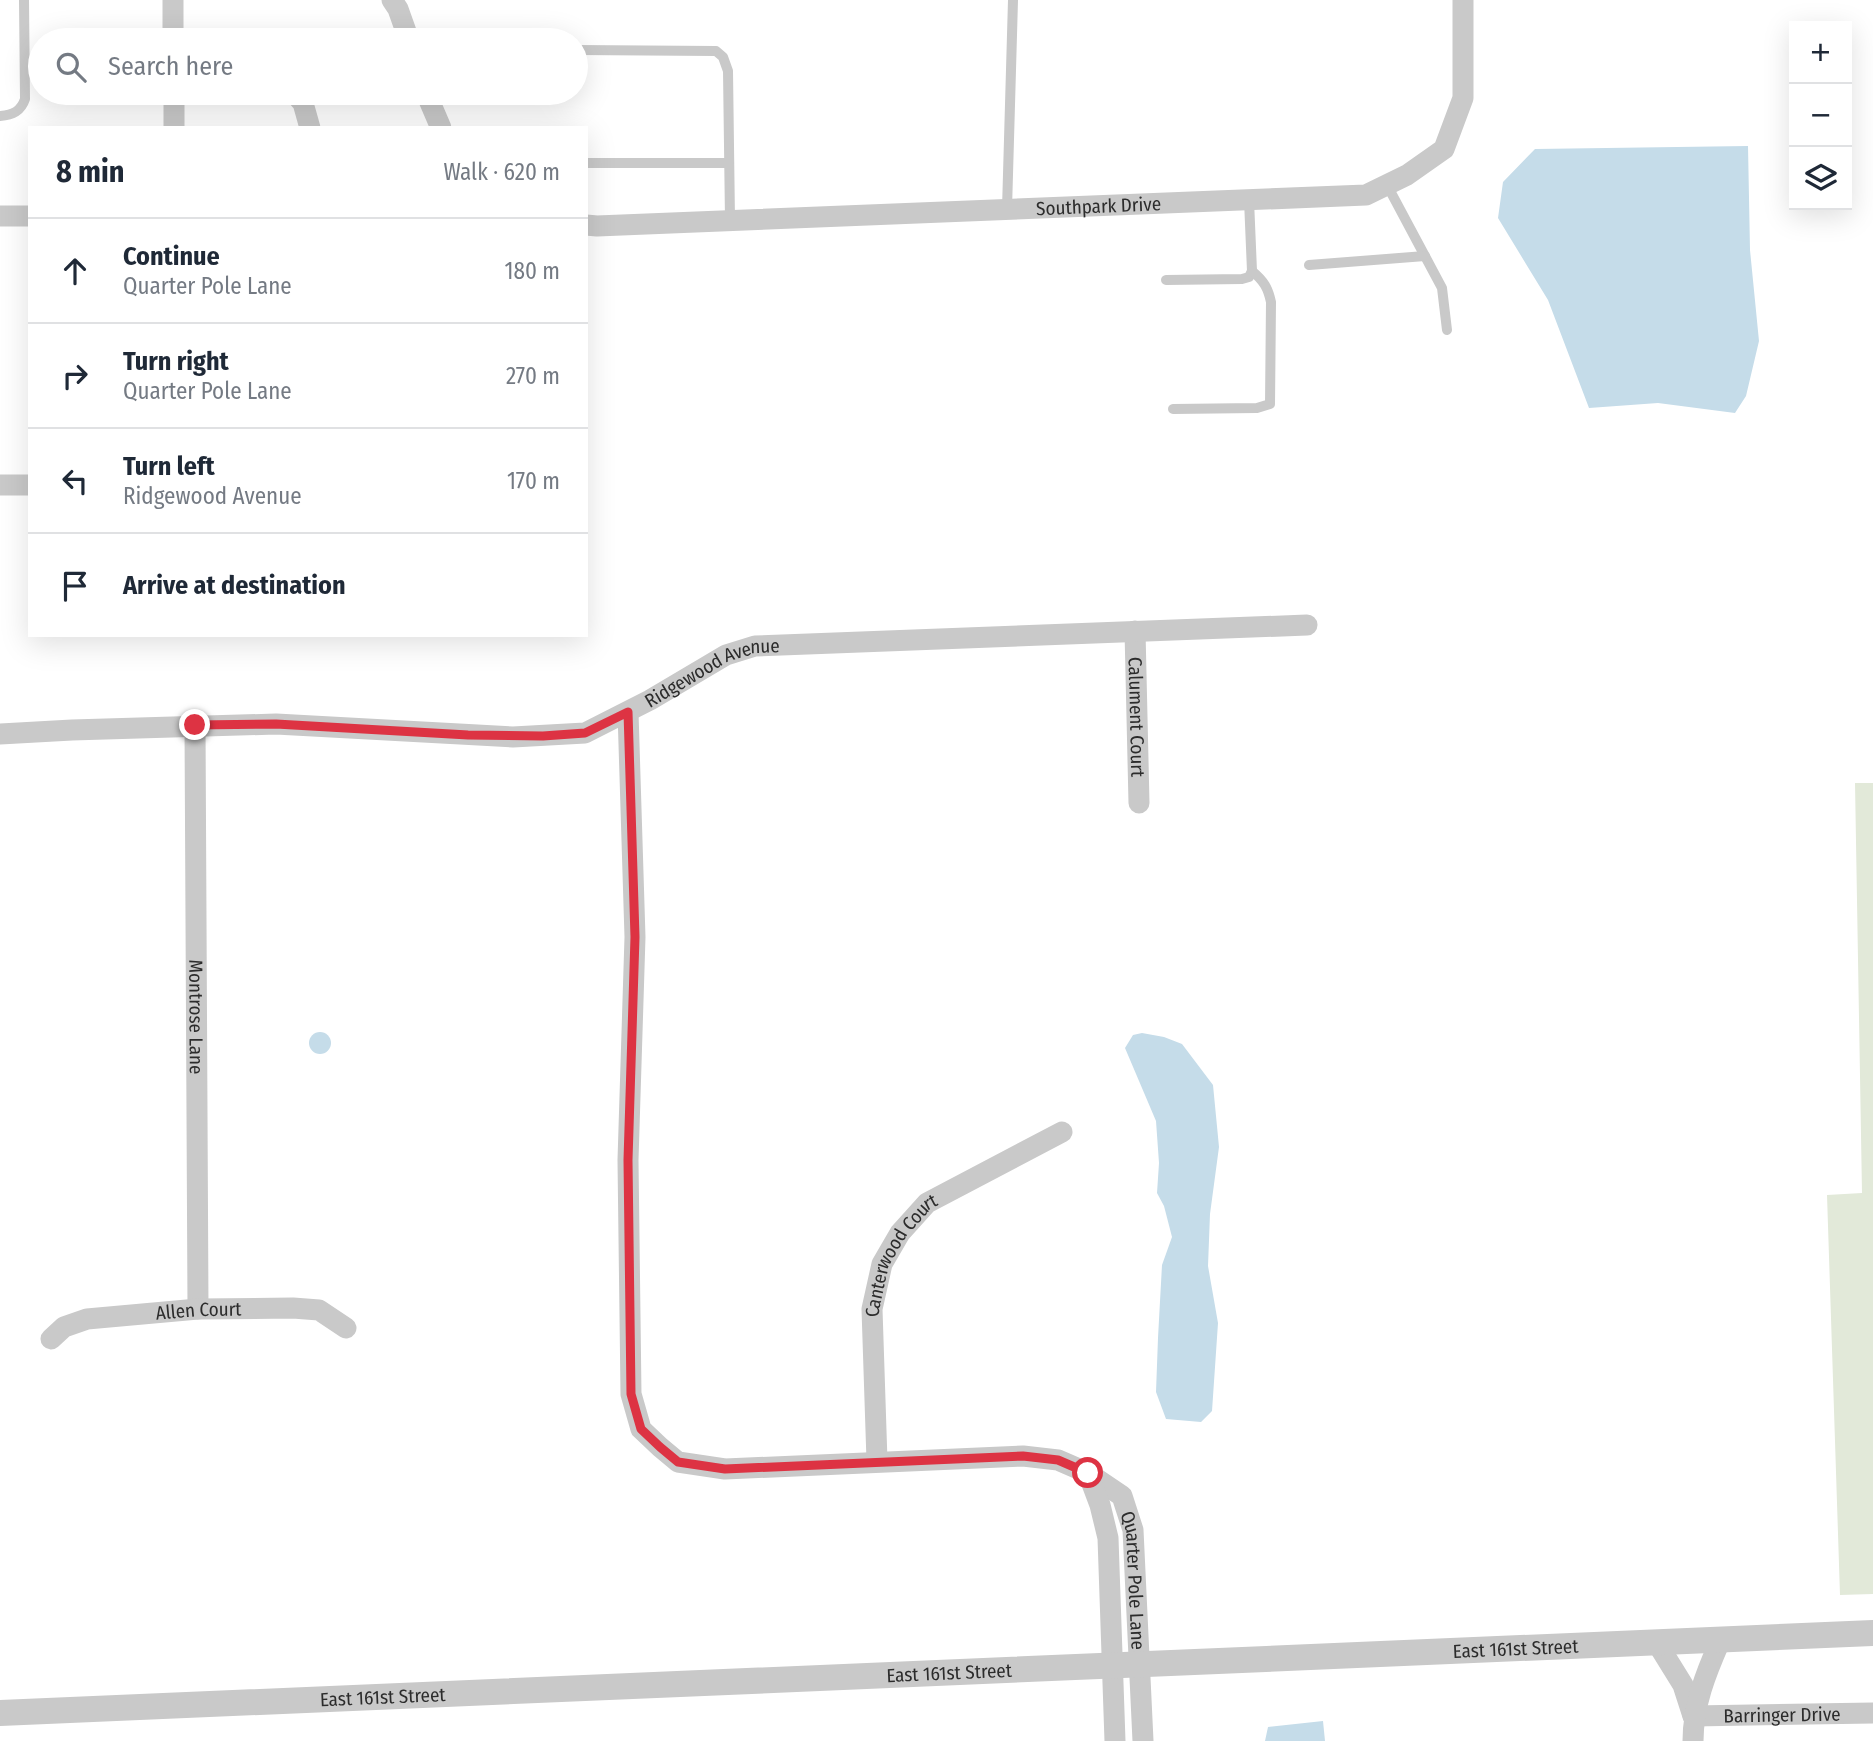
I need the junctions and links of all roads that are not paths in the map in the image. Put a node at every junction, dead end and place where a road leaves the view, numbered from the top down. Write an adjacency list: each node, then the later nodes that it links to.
1 (24, 0): 12 (lane)
2 (173, 0): 6 (street)
3 (392, 0): 7 (street)
4 (1013, 0): 20 (lane)
5 (1463, 0): 18 (street, Southpark Drive)
6 (174, 28)
7 (405, 28)
8 (588, 50): 17 (lane)
9 (174, 105): 13 (street)
10 (304, 105): 14 (street)
11 (431, 105): 15 (street)
12 (0, 116)
13 (174, 126)
14 (309, 126)
15 (440, 126)
16 (588, 163): 17 (lane)
17 (729, 163): 23 (lane)
18 (1387, 185): 19 (street, Southpark Drive); 25 (lane)
19 (1248, 200): 20 (street, Southpark Drive); 27 (lane)
20 (1007, 209): 23 (street, Southpark Drive)
21 (0, 216): 22 (street)
22 (28, 216)
23 (730, 220): 24 (street, Southpark Drive)
24 (588, 225)
25 (1425, 256): 26 (lane); 29 (lane)
26 (1309, 265)
27 (1252, 271): 28 (lane); 30 (lane)
28 (1166, 280)
29 (1447, 330)
30 (1173, 409)
31 (0, 485): 32 (street)
32 (28, 485)
33 (1307, 625): 34 (street, Ridgewood Avenue)
34 (1135, 631): 35 (street, Ridgewood Avenue); 38 (street, Calument Court)
35 (628, 712): 36 (street, Ridgewood Avenue); 43 (street, Quarter Pole Lane)
36 (195, 725): 37 (street, Ridgewood Avenue); 40 (street, Montrose Lane)
37 (0, 734)
38 (1139, 803)
39 (1062, 1132): 43 (street, Canterwood Court)
40 (198, 1309): 41 (street, Allen Court); 42 (street, Allen Court)
41 (346, 1328)
42 (51, 1339)
43 (877, 1461): 44 (street, Quarter Pole Lane)
44 (1088, 1473): 48 (street, Quarter Pole Lane); 49 (street, Quarter Pole Lane)
45 (1873, 1633): 46 (street, East 161st Street)
46 (1720, 1641): 47 (street, East 161st Street); 52 (street)
47 (1657, 1643): 48 (street, East 161st Street); 52 (street)
48 (1140, 1665): 49 (street, East 161st Street); 54 (street, Quarter Pole Lane)
49 (1111, 1666): 51 (street, East 161st Street); 53 (street, Quarter Pole Lane)
50 (1873, 1713): 52 (street, Barringer Drive)
51 (8, 1715)
52 (1693, 1716): 55 (street)
53 (1115, 1741)
54 (1143, 1741)
55 (1692, 1741)

